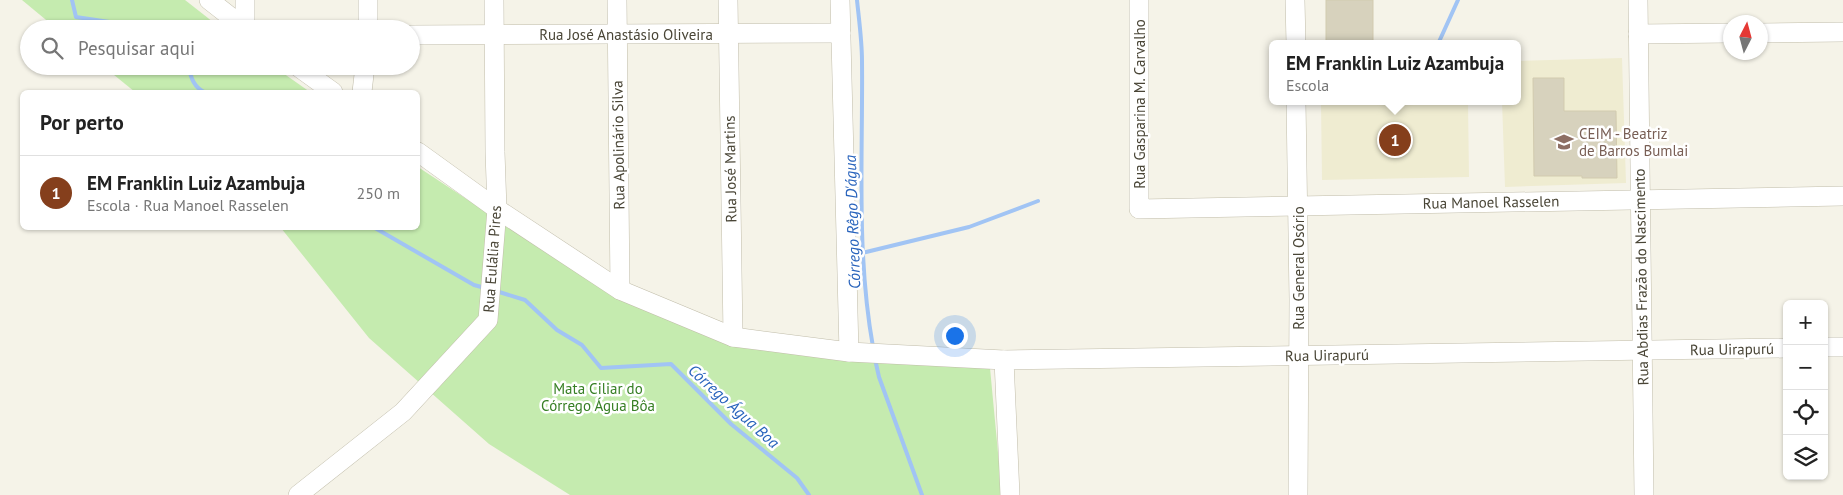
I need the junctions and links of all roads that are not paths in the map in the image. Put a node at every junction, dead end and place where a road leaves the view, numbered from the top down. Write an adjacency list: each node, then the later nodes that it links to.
1 (209, 0): 11 (street)
2 (245, 0): 12 (street)
3 (368, 0): 13 (street)
4 (494, 0): 19 (street, Rua Eulália Pires)
5 (616, 0): 20 (street, Rua Apolinário Silva)
6 (728, 0): 15 (street, Rua José Martins)
7 (840, 0): 16 (street)
8 (1139, 0): 34 (street, Rua Gasparina M. Carvalho)
9 (1295, 0): 23 (street)
10 (1638, 0): 21 (street, Rua Abdias Frazão do Nascimento)
11 (235, 20)
12 (245, 20)
13 (368, 20)
14 (1843, 32): 18 (street)
15 (728, 33): 16 (street, Rua José Anastásio Oliveira); 20 (street, Rua José Anastásio Oliveira); 36 (street, Rua José Martins)
16 (841, 33): 41 (street)
17 (1723, 33): 21 (street)
18 (1768, 33)
19 (495, 34): 20 (street, Rua José Anastásio Oliveira); 22 (street, Rua José Anastásio Oliveira); 33 (street, Rua Eulália Pires)
20 (617, 34): 35 (street, Rua Apolinário Silva)
21 (1638, 34): 31 (street, Rua Abdias Frazão do Nascimento)
22 (420, 35)
23 (1296, 40)
24 (309, 75): 26 (street)
25 (364, 75): 27 (street)
26 (330, 90)
27 (362, 90)
28 (1296, 105): 32 (street, Rua General Osório)
29 (420, 153): 33 (street, Rua Uirapurú)
30 (1843, 196): 31 (street, Rua Manoel Rasselen)
31 (1640, 199): 32 (street, Rua Manoel Rasselen); 40 (street, Rua Abdias Frazão do Nascimento)
32 (1298, 206): 34 (street, Rua Manoel Rasselen); 42 (street, Rua General Osório)
33 (497, 208): 35 (street, Rua Uirapurú); 44 (street, Rua Eulália Pires)
34 (1139, 209)
35 (620, 290): 36 (street, Rua Uirapurú)
36 (733, 338): 41 (street, Rua Uirapurú)
37 (1843, 347): 39 (street)
38 (1783, 348): 40 (street, Rua Uirapurú)
39 (1828, 348)
40 (1642, 350): 42 (street, Rua Uirapurú); 47 (street, Rua Abdias Frazão do Nascimento)
41 (858, 352): 43 (street, Rua Uirapurú)
42 (1298, 356): 43 (street, Rua Uirapurú); 46 (street, Rua General Osório)
43 (1004, 360): 45 (street)
44 (298, 495)
45 (1010, 495)
46 (1298, 495)
47 (1644, 495)

